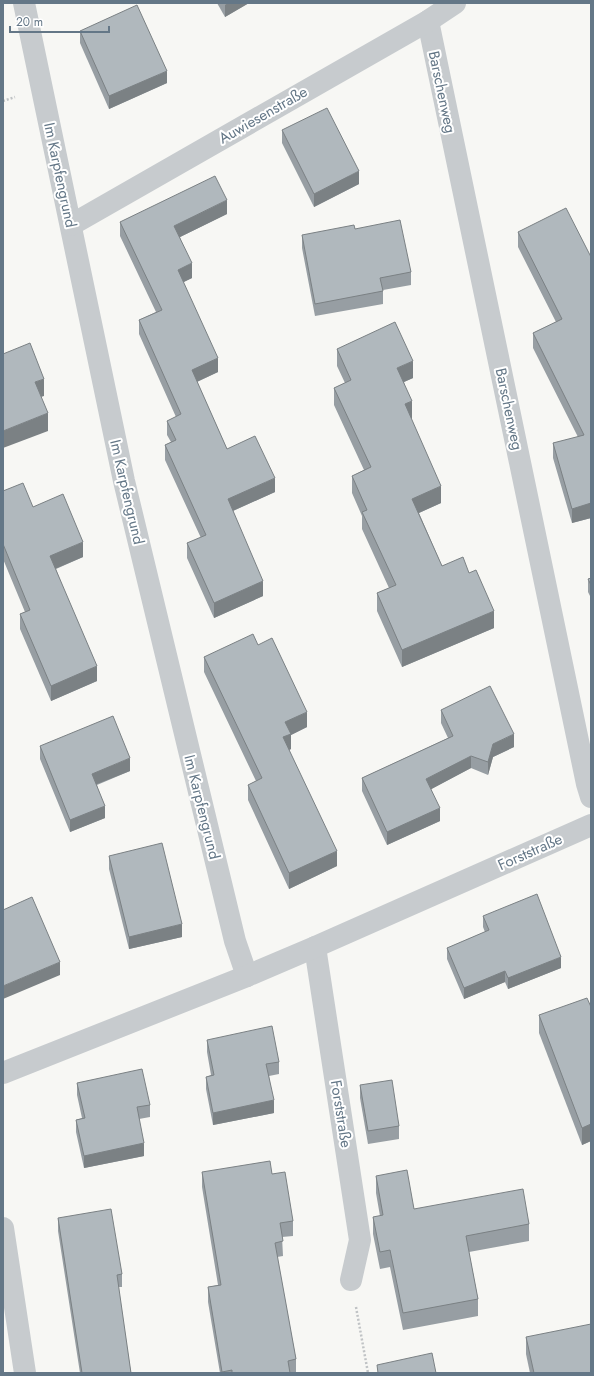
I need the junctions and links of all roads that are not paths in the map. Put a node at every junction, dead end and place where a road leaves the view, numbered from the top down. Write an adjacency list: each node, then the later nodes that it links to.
1 (24, 3): 4 (street, Im Karpfengrund)
2 (455, 3): 3 (street, Auwiesenstraße)
3 (428, 21): 4 (street, Auwiesenstraße); 5 (street, Barschenweg)
4 (71, 225): 8 (street, Im Karpfengrund)
5 (591, 797)
6 (591, 825): 7 (street, Forststraße)
7 (315, 948): 8 (street, Forststraße); 11 (street, Forststraße)
8 (247, 976): 9 (street, Forststraße)
9 (3, 1073)
10 (3, 1228): 12 (street)
11 (351, 1280)
12 (25, 1373)

